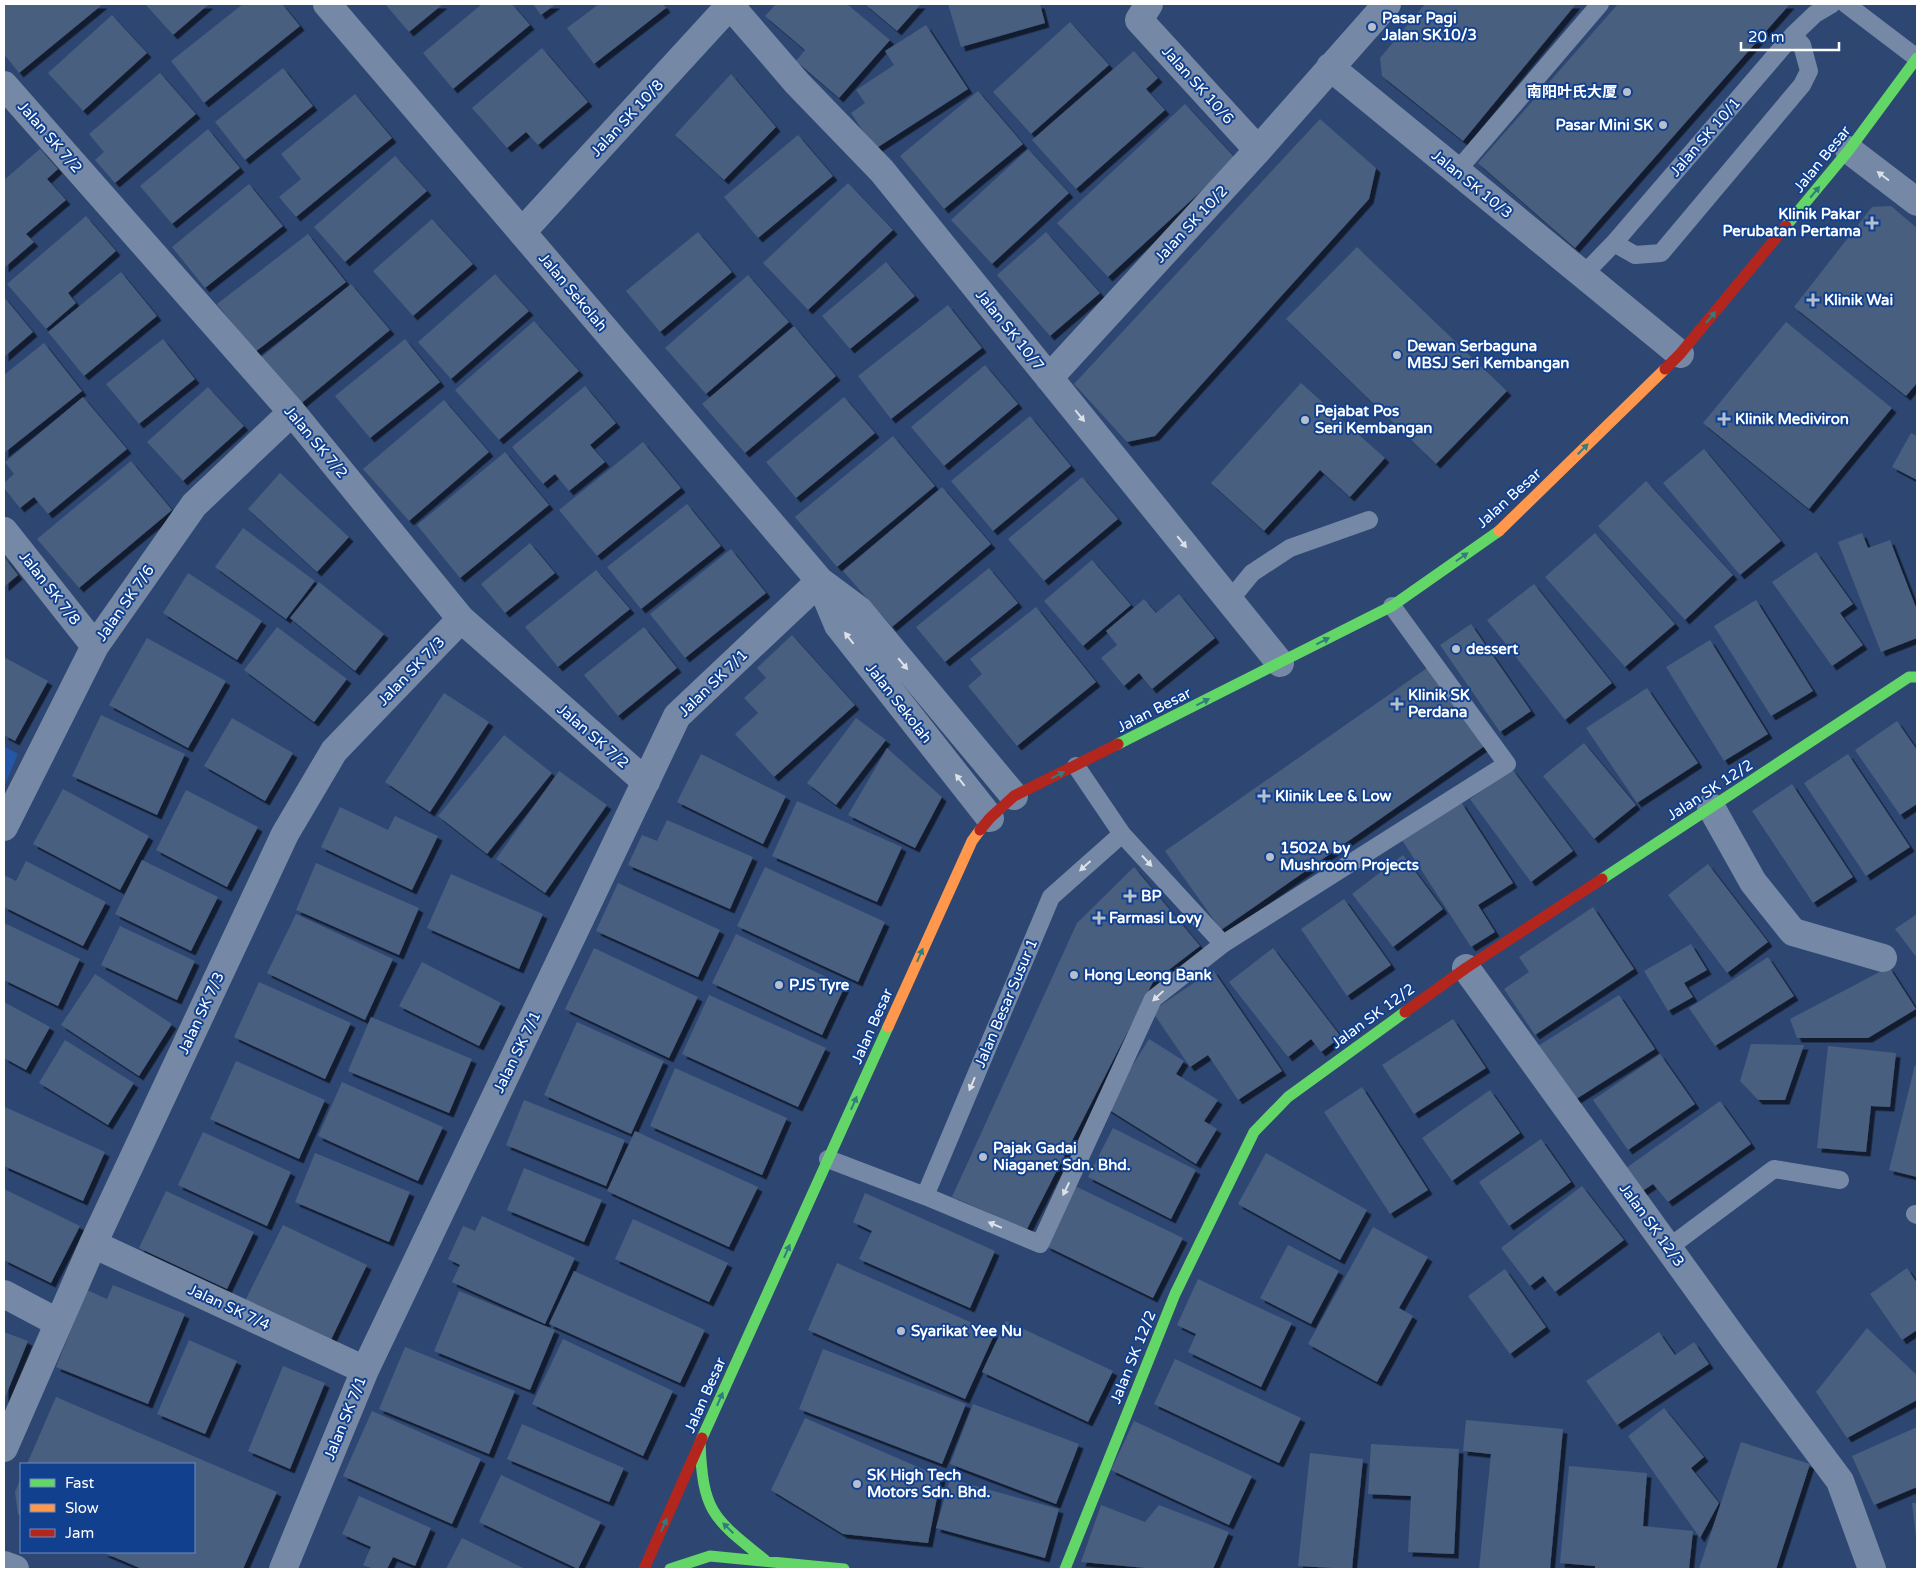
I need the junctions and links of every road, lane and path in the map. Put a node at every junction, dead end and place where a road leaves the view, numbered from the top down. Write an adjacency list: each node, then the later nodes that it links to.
1 (327, 4): 16 (street, Jalan Sekolah)
2 (730, 4): 16 (street, Jalan SK 10/8); 20 (street, Jalan SK 10/7)
3 (1387, 4): 10 (street)
4 (1600, 4): 14 (lane)
5 (1832, 4): 8 (lane, Jalan SK 10/1)
6 (1846, 4): 9 (lane)
7 (1144, 12): 12 (street, Jalan SK 10/6)
8 (1793, 35): 17 (lane, Jalan SK 10/1); 17 (lane)
9 (1917, 58): 13 (main road, Jalan Besar)
10 (1330, 67): 12 (street, Jalan SK 10/2); 14 (street, Jalan SK 10/3)
11 (4, 85): 21 (street, Jalan SK 7/2)
12 (1258, 150): 20 (street, Jalan SK 10/2)
13 (1850, 150): 15 (street, one-way to 13); 19 (main road, Jalan Besar, one-way to 13)
14 (1456, 172): 18 (street, Jalan SK 10/3)
15 (1917, 202)
16 (522, 232): 24 (street, Jalan Sekolah)
17 (1614, 243): 18 (lane, Jalan SK 10/1)
18 (1583, 275): 19 (street, Jalan SK 10/3)
19 (1680, 354): 26 (main road, Jalan Besar, one-way to 19)
20 (1049, 378): 25 (street, Jalan SK 10/7, one-way to 25)
21 (292, 412): 27 (street, Jalan SK 7/2); 28 (street, Jalan SK 7/6)
22 (1369, 520): 25 (lane)
23 (4, 531): 28 (street, Jalan SK 7/8)
24 (820, 581): 32 (street, Jalan SK 7/1); 33 (street, Jalan Sekolah, one-way to 33); 35 (street, Jalan Sekolah, one-way to 24)
25 (1229, 601): 29 (street, Jalan SK 10/7)
26 (1392, 606): 29 (main road, Jalan Besar, one-way to 26); 38 (lane)
27 (461, 619): 32 (street, Jalan SK 7/2); 44 (street, Jalan SK 7/3)
28 (95, 646): 36 (street, Jalan SK 7/6)
29 (1280, 664): 31 (main road, Jalan Besar, one-way to 29)
30 (1917, 677): 34 (main road, Jalan SK 12/2)
31 (1076, 766): 33 (main road, Jalan Besar, one-way to 31); 37 (lane)
32 (646, 782): 48 (street, Jalan SK 7/1)
33 (1014, 796): 35 (main road, Jalan Besar)
34 (1711, 807): 39 (street); 40 (main road, Jalan SK 12/2)
35 (990, 818): 41 (main road, Jalan Besar, one-way to 35)
36 (4, 827)
37 (1122, 834): 38 (lane, one-way to 38); 43 (lane, Jalan Besar Susur 1, one-way to 43)
38 (1224, 944): 43 (lane, one-way to 43)
39 (1883, 958)
40 (1466, 968): 45 (street, Jalan SK 12/3); 58 (main road, Jalan SK 12/2)
41 (828, 1159): 43 (lane); 49 (main road, Jalan Besar, one-way to 41)
42 (1840, 1180): 45 (lane)
43 (925, 1196)
44 (92, 1244): 47 (street, Jalan SK 7/3); 48 (street, Jalan SK 7/4)
45 (1668, 1248): 59 (street, Jalan SK 12/3)
46 (4, 1294): 47 (street)
47 (57, 1322): 50 (street, Jalan SK 7/3)
48 (365, 1370): 54 (street, Jalan SK 7/1)
49 (700, 1443): 51 (main road, one-way to 49); 55 (main road, Jalan Besar, one-way to 49)
50 (4, 1448)
51 (765, 1560): 56 (main road); 57 (main road)
52 (4, 1565): 53 (street)
53 (15, 1569)
54 (284, 1569)
55 (644, 1569)
56 (670, 1569)
57 (844, 1569)
58 (1066, 1569)
59 (1872, 1569)

